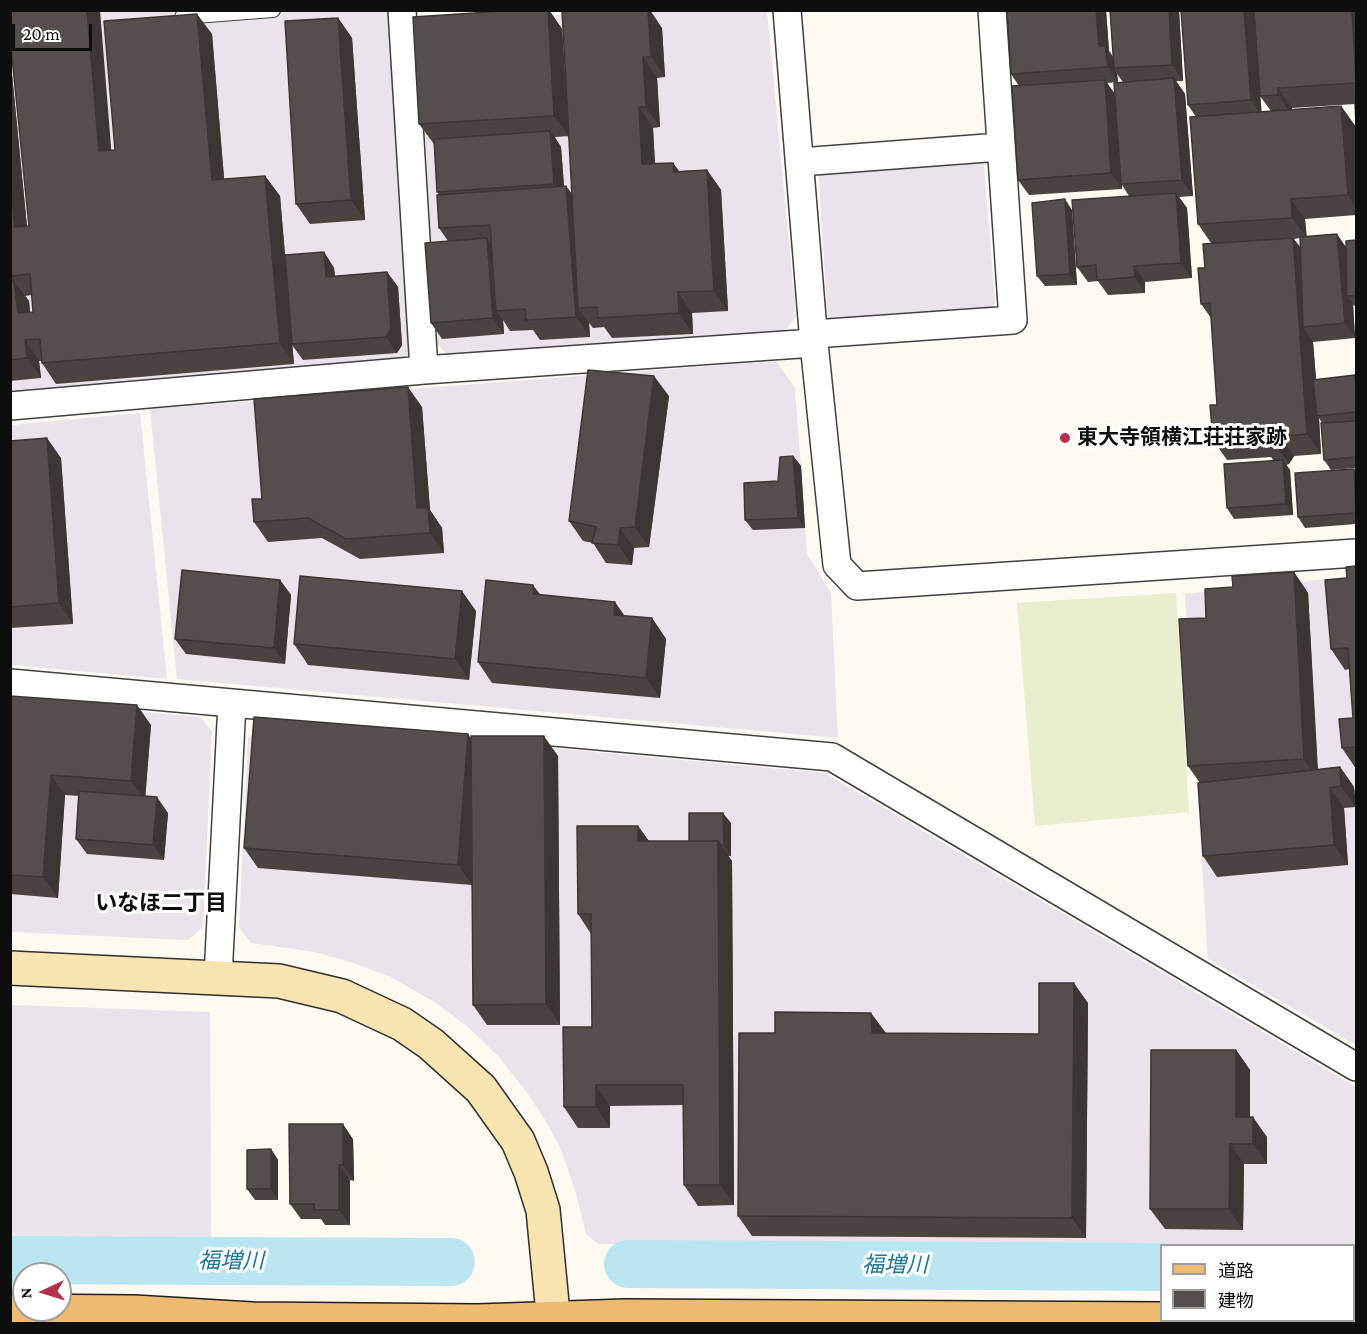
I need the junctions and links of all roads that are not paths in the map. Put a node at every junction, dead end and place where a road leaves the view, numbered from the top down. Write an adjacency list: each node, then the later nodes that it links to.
1 (273, 10): 5 (lane)
2 (402, 10): 9 (street)
3 (787, 10): 7 (street)
4 (992, 10): 6 (street)
5 (166, 18)
6 (1000, 147): 7 (street); 8 (street)
7 (800, 162): 8 (street)
8 (814, 339): 9 (street); 11 (street)
9 (424, 370): 10 (street)
10 (10, 406)
11 (1356, 553)
12 (10, 683): 13 (street)
13 (232, 703): 15 (street); 16 (street)
14 (10, 968): 15 (street)
15 (218, 977): 19 (street)
16 (1356, 1067)
17 (10, 1311): 19 (main road)
18 (1160, 1319): 19 (main road)
19 (554, 1320)

